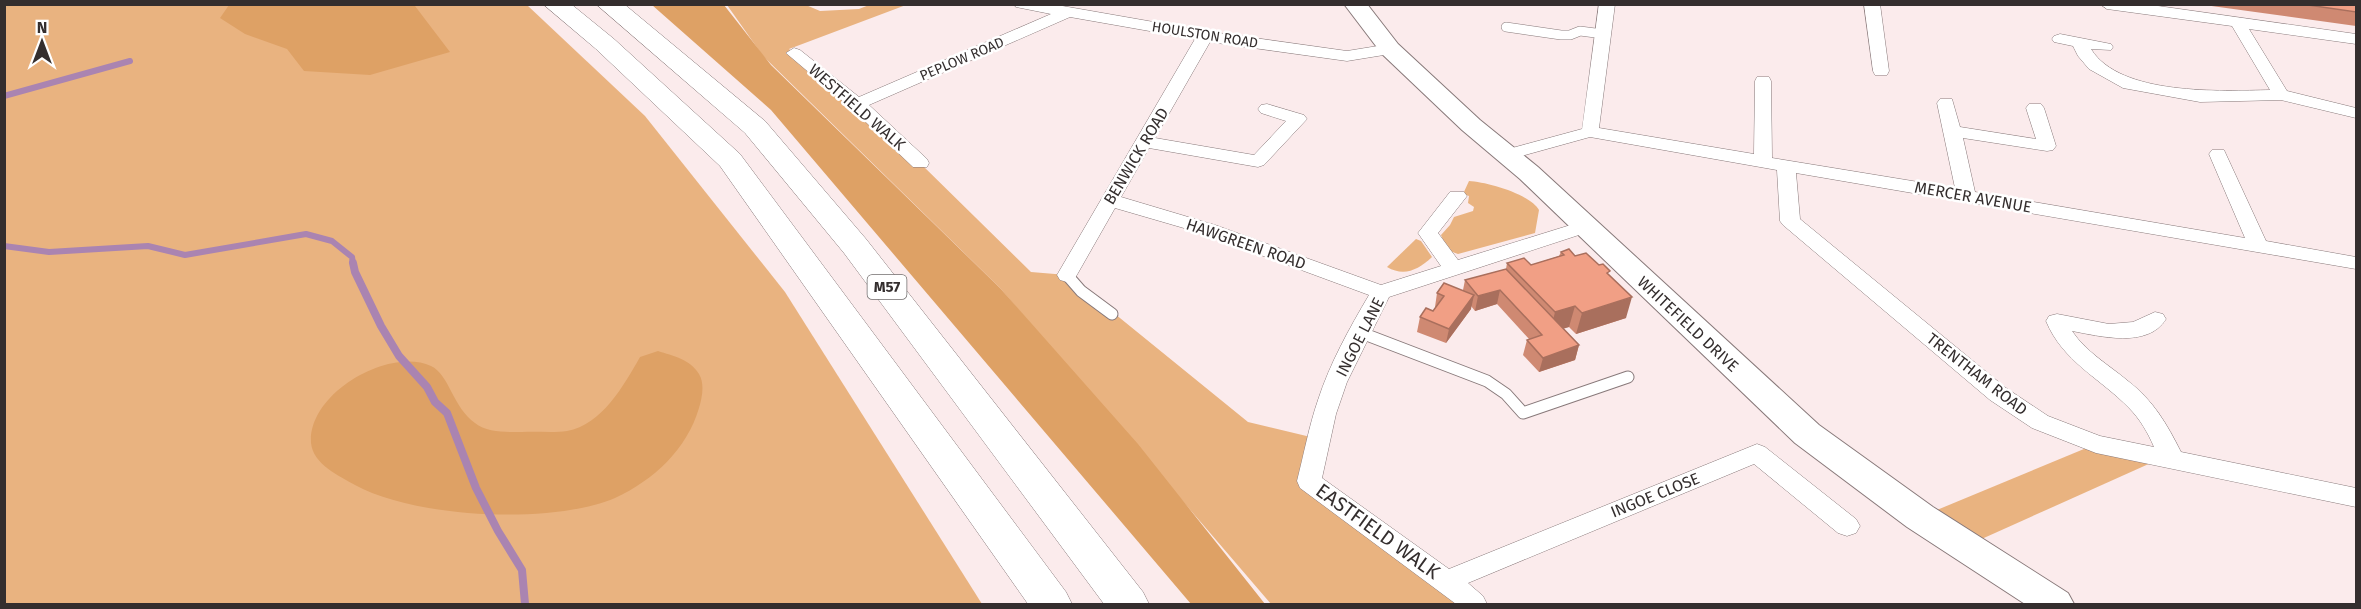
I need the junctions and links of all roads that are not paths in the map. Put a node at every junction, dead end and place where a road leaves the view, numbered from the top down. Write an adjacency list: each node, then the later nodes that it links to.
1 (555, 4): 53 (highway)
2 (608, 4): 54 (highway, M57)
3 (1021, 4): 8 (street, HOULSTON ROAD)
4 (1356, 4): 17 (main road, WHITEFIELD DRIVE)
5 (1607, 4): 11 (street)
6 (1872, 4): 19 (street)
7 (2107, 4): 9 (street)
8 (1067, 14): 12 (street, HOULSTON ROAD); 23 (street, PEPLOW ROAD)
9 (2238, 23): 14 (street); 21 (street)
10 (1506, 27): 11 (lane)
11 (1603, 34): 28 (street)
12 (1205, 36): 17 (street, HOULSTON ROAD); 29 (street, BENWICK ROAD)
13 (2060, 39): 15 (street)
14 (2356, 39)
15 (2080, 42): 16 (street); 21 (street)
16 (2105, 47)
17 (1390, 50): 30 (main road, WHITEFIELD DRIVE)
18 (794, 53): 23 (street, WESTFIELD WALK)
19 (1881, 72)
20 (1762, 81): 32 (street)
21 (2280, 95): 26 (street)
22 (1946, 103): 27 (street)
23 (857, 104): 33 (street, WESTFIELD WALK)
24 (2035, 108): 27 (street)
25 (1267, 109): 29 (street)
26 (2356, 113)
27 (1951, 131): 36 (street)
28 (1590, 132): 30 (street); 32 (street, MERCER AVENUE)
29 (1146, 142): 37 (street, BENWICK ROAD)
30 (1507, 154): 38 (main road, WHITEFIELD DRIVE)
31 (2218, 154): 39 (street)
32 (1763, 161): 34 (street, MERCER AVENUE)
33 (920, 163)
34 (1786, 165): 36 (street, MERCER AVENUE); 48 (street, TRENTHAM ROAD)
35 (1457, 196): 41 (street)
36 (1966, 196): 39 (street, MERCER AVENUE)
37 (1109, 200): 42 (street, BENWICK ROAD); 43 (street, HAWGREEN ROAD)
38 (1584, 227): 41 (street, INGOE LANE); 56 (main road, WHITEFIELD DRIVE)
39 (2258, 245): 40 (street, MERCER AVENUE)
40 (2354, 267)
41 (1453, 268): 43 (street, INGOE LANE)
42 (1067, 275): 44 (lane)
43 (1381, 292): 46 (street, INGOE LANE)
44 (1112, 314)
45 (2155, 319): 48 (street)
46 (1359, 332): 47 (lane); 49 (street, INGOE LANE)
47 (1628, 377)
48 (2172, 460): 50 (street, TRENTHAM ROAD)
49 (1310, 481): 52 (street, EASTFIELD WALK)
50 (2356, 498)
51 (1846, 526): 52 (street, INGOE CLOSE)
52 (1446, 581): 55 (street, EASTFIELD WALK)
53 (1051, 604)
54 (1128, 604)
55 (1474, 604)
56 (2055, 604)

